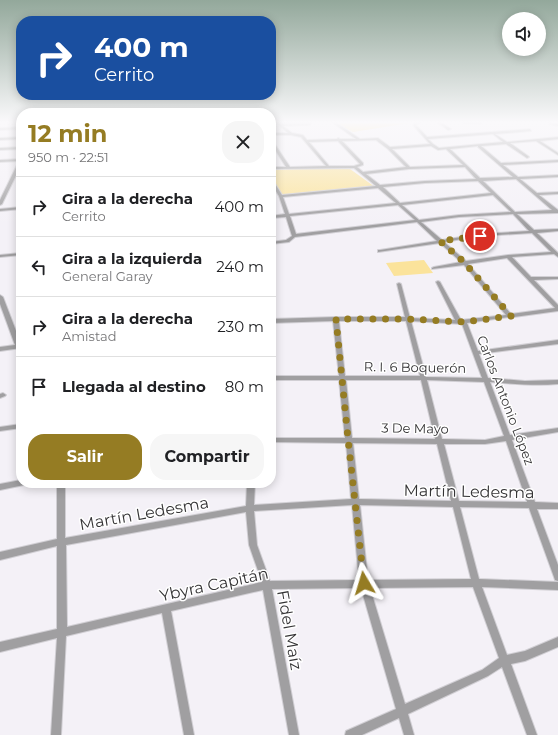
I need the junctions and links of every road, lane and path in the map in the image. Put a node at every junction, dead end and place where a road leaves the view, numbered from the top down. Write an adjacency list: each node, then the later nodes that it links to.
1 (282, 157): 15 (street)
2 (320, 157): 12 (street)
3 (355, 157): 13 (street)
4 (398, 157): 16 (street)
5 (457, 157): 11 (street)
6 (493, 157): 10 (street)
7 (16, 160): 8 (street)
8 (0, 161)
9 (558, 161): 10 (street)
10 (501, 164): 20 (street)
11 (466, 166): 16 (street); 21 (street)
12 (328, 167): 13 (street); 15 (street)
13 (354, 167): 17 (street)
14 (276, 168): 15 (street)
15 (289, 168)
16 (409, 168): 17 (street)
17 (363, 173): 22 (street)
18 (16, 176): 29 (street)
19 (558, 176): 20 (street)
20 (517, 178): 21 (street); 26 (street)
21 (480, 179): 22 (street); 25 (street)
22 (380, 187): 27 (street); 28 (street)
23 (276, 188): 27 (street)
24 (558, 193): 26 (street)
25 (494, 194): 28 (street); 33 (street)
26 (535, 194): 32 (street)
27 (281, 196): 34 (street)
28 (397, 203): 34 (street); 36 (street)
29 (0, 204)
30 (16, 208): 31 (street)
31 (0, 210)
32 (557, 212): 33 (street)
33 (515, 213): 36 (street); 38 (street)
34 (287, 216): 35 (street); 39 (street)
35 (276, 217)
36 (418, 222): 39 (street); 40 (street)
37 (558, 230): 38 (street)
38 (534, 232): 40 (street); 44 (street)
39 (294, 236): 41 (street)
40 (440, 241): 42 (street); 47 (street)
41 (276, 242)
42 (380, 251)
43 (16, 254): 45 (street)
44 (556, 254): 46 (street)
45 (0, 256)
46 (508, 256): 47 (street); 50 (street)
47 (464, 262): 48 (street); 56 (street)
48 (434, 268)
49 (558, 278): 50 (street)
50 (530, 280): 55 (street)
51 (438, 282): 60 (street, Carlos Antonio López)
52 (400, 284): 58 (street)
53 (0, 297): 54 (street)
54 (2, 309): 61 (street)
55 (558, 309): 56 (street)
56 (511, 316): 60 (street)
57 (336, 319): 58 (street); 59 (street); 67 (street)
58 (408, 319): 60 (street); 68 (street)
59 (276, 321)
60 (461, 322): 65 (street, Carlos Antonio López)
61 (16, 339)
62 (558, 342): 65 (street)
63 (16, 346): 64 (street)
64 (0, 349)
65 (476, 353): 69 (street, Carlos Antonio López)
66 (276, 378): 67 (street, R. I. 6 Boquerón)
67 (343, 378): 68 (street, R. I. 6 Boquerón); 75 (street)
68 (423, 378): 69 (street, R. I. 6 Boquerón); 77 (street)
69 (485, 380): 70 (street, R. I. 6 Boquerón); 74 (street, Carlos Antonio López)
70 (558, 382)
71 (16, 427): 72 (street)
72 (0, 430)
73 (558, 430): 74 (street, 3 De Mayo)
74 (508, 438): 77 (street, 3 De Mayo); 84 (street, Carlos Antonio López)
75 (348, 439): 76 (street, 3 De Mayo); 77 (street, 3 De Mayo); 82 (street)
76 (276, 440)
77 (438, 441): 83 (street)
78 (16, 484): 79 (street)
79 (0, 487)
80 (61, 488): 87 (street)
81 (251, 488): 86 (street, Fidel Maíz)
82 (355, 502): 83 (street, Martín Ledesma); 86 (street, Martín Ledesma); 90 (street)
83 (456, 505): 84 (street, Martín Ledesma); 91 (street)
84 (533, 506): 85 (street, Martín Ledesma); 89 (street, Carlos Antonio López)
85 (558, 506)
86 (250, 508): 87 (street, Martín Ledesma); 92 (street, Fidel Maíz)
87 (61, 542): 88 (street, Martín Ledesma); 95 (street)
88 (0, 556)
89 (558, 577)
90 (364, 583): 91 (street, Ybyra Capitán); 92 (street, Ybyra Capitán); 99 (street)
91 (476, 583): 93 (street, Ybyra Capitán); 98 (street)
92 (267, 586): 94 (street, Ybyra Capitán); 102 (street, Fidel Maíz)
93 (558, 586)
94 (166, 609): 95 (street, Ybyra Capitán); 101 (street)
95 (62, 633): 97 (street, Ybyra Capitán); 100 (street)
96 (558, 642): 98 (street)
97 (0, 646)
98 (505, 660): 99 (street); 105 (street)
99 (402, 710): 103 (street); 104 (street)
100 (56, 735)
101 (189, 735)
102 (294, 735)
103 (350, 735)
104 (409, 735)
105 (532, 735)

